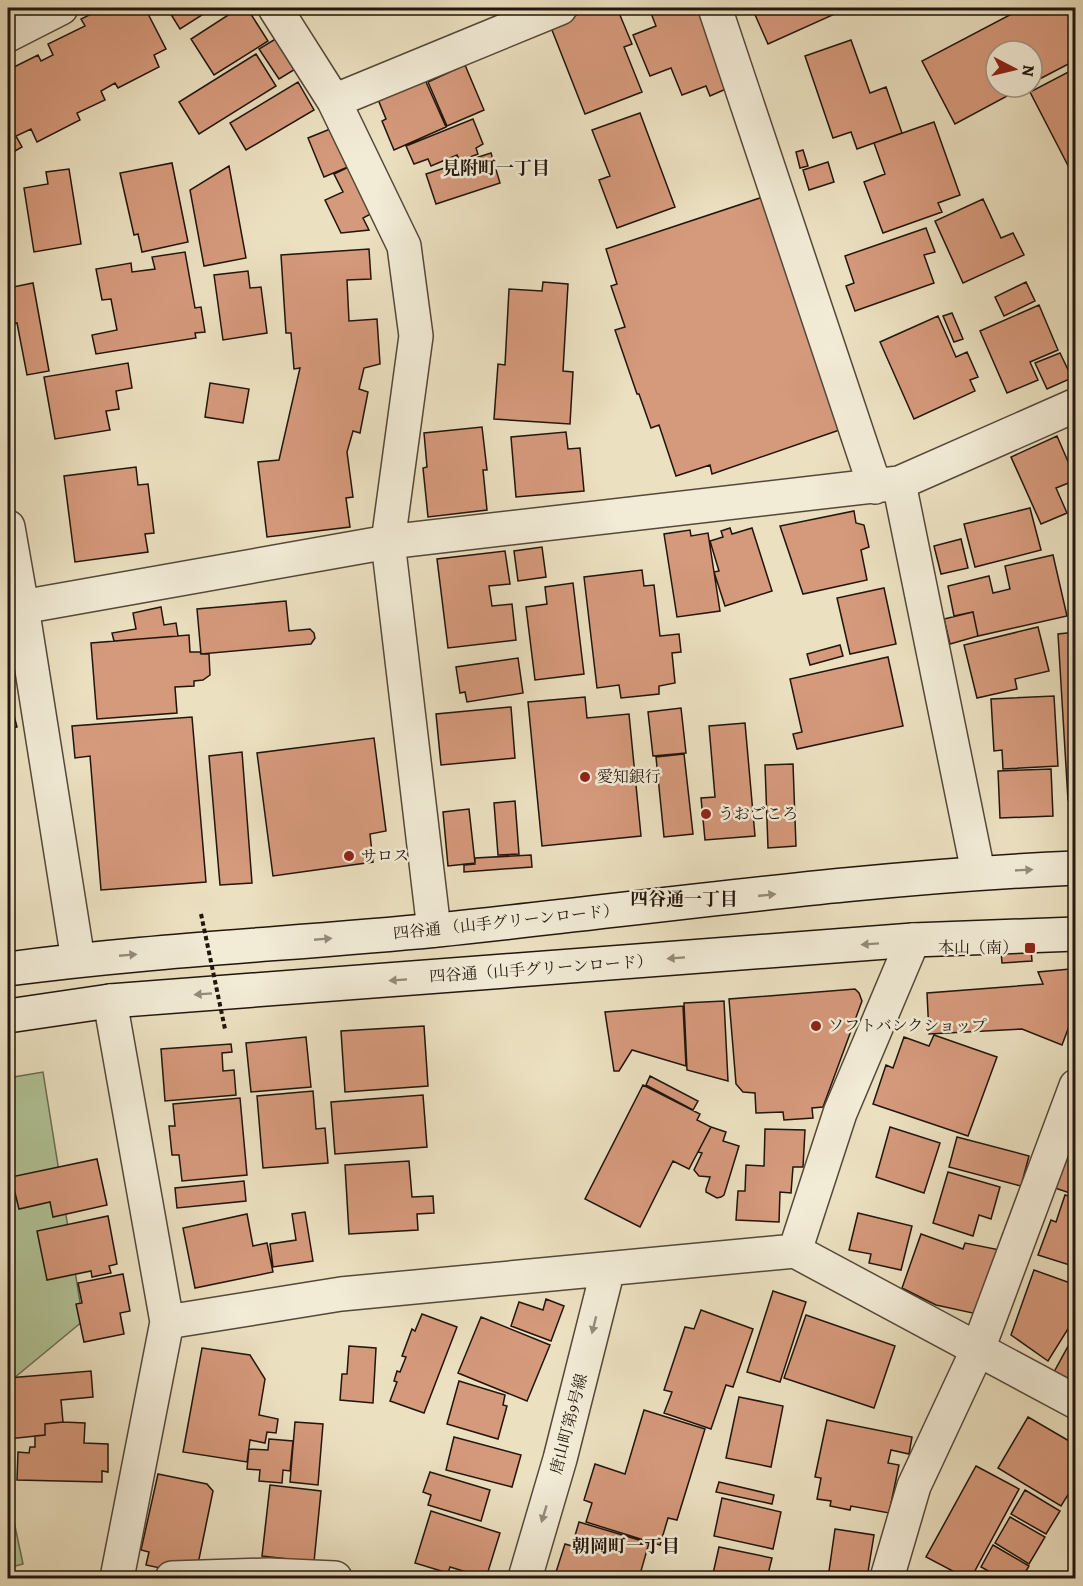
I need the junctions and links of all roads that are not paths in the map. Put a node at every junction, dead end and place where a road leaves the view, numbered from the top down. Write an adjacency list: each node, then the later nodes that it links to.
1 (61, 8): 5 (street)
2 (275, 8): 6 (street)
3 (560, 8): 6 (street)
4 (715, 8): 8 (street)
5 (8, 35)
6 (334, 101): 10 (street)
7 (1076, 405): 8 (street)
8 (887, 485): 10 (street); 13 (street)
9 (8, 527): 11 (street)
10 (388, 542): 11 (street); 14 (street)
11 (15, 608): 17 (street)
12 (1076, 868): 13 (street, 四谷通 （山手グリーンロード）, one-way to 12)
13 (978, 872): 14 (street, 四谷通 （山手グリーンロード）, one-way to 13)
14 (434, 930): 17 (street, 四谷通 （山手グリーンロード）, one-way to 14)
15 (1076, 934): 16 (street, 四谷通（山手グリーンロード）)
16 (913, 940): 19 (street, 四谷通（山手グリーンロード）, one-way to 19); 22 (street)
17 (78, 960): 18 (street, 四谷通 （山手グリーンロード）)
18 (8, 969)
19 (110, 1002): 20 (street, 四谷通（山手グリーンロード）); 24 (street)
20 (8, 1016)
21 (1076, 1086): 25 (street)
22 (795, 1251): 23 (street); 25 (street)
23 (608, 1269): 24 (street); 30 (street, 唐山町第9号線, one-way to 30)
24 (167, 1322): 27 (street)
25 (978, 1349): 26 (street); 31 (street)
26 (1076, 1402)
27 (117, 1578)
28 (172, 1578): 29 (street)
29 (335, 1578)
30 (525, 1578)
31 (887, 1578)

